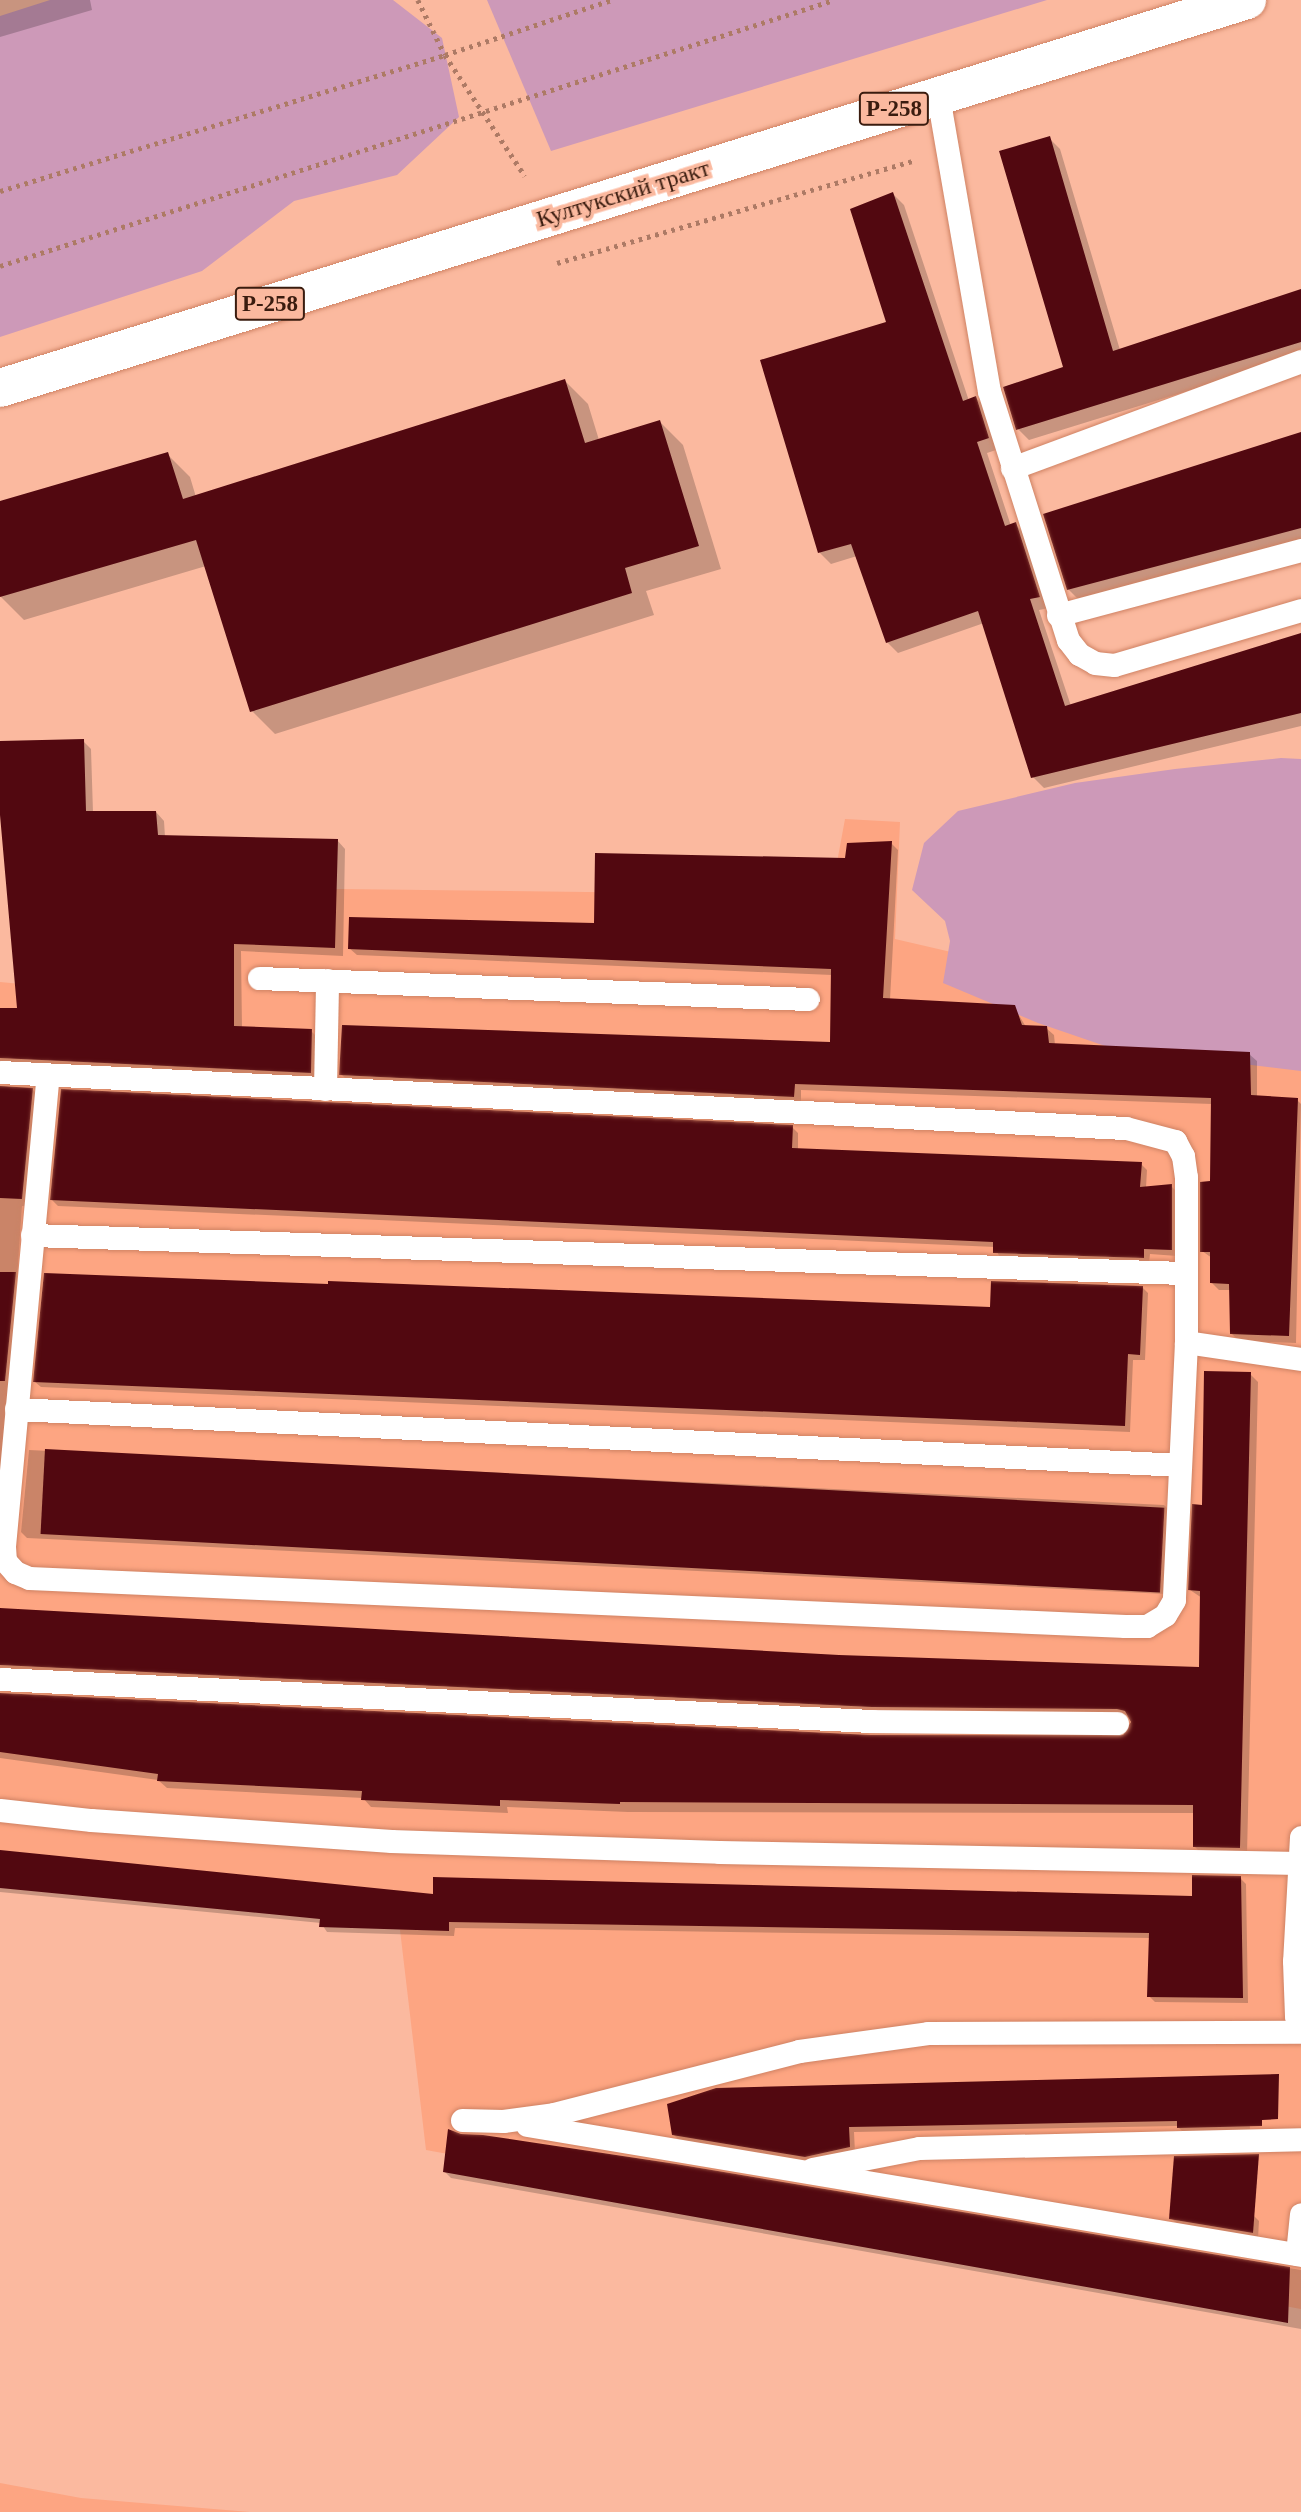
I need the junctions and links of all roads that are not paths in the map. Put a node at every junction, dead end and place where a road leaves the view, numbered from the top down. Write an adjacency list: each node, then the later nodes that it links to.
1 (1247, 0): 2 (main road, Култукский тракт / Р-258)
2 (937, 96): 4 (main road, Култукский тракт / Р-258); 5 (lane)
3 (1301, 361): 5 (lane)
4 (0, 388)
5 (1012, 468): 8 (lane)
6 (1301, 550): 8 (lane)
7 (1301, 610): 8 (lane)
8 (1058, 615)
9 (259, 978): 10 (lane)
10 (327, 980): 11 (lane); 14 (lane)
11 (808, 999)
12 (0, 1072): 13 (lane)
13 (48, 1075): 14 (lane); 15 (lane)
14 (325, 1089): 16 (lane)
15 (32, 1235): 16 (lane); 19 (lane)
16 (1185, 1273): 17 (lane)
17 (1186, 1342): 18 (lane); 20 (lane)
18 (1301, 1359)
19 (10, 1424): 20 (lane); 20 (lane)
20 (1180, 1465)
21 (0, 1679): 22 (lane)
22 (1117, 1723)
23 (0, 1810): 25 (lane)
24 (1301, 1837): 25 (lane)
25 (1298, 1863): 26 (lane)
26 (1301, 2031): 28 (lane)
27 (462, 2120): 28 (lane)
28 (503, 2121): 30 (lane)
29 (1301, 2138): 30 (lane)
30 (802, 2171): 32 (lane)
31 (1301, 2214): 32 (lane)
32 (1299, 2255)

